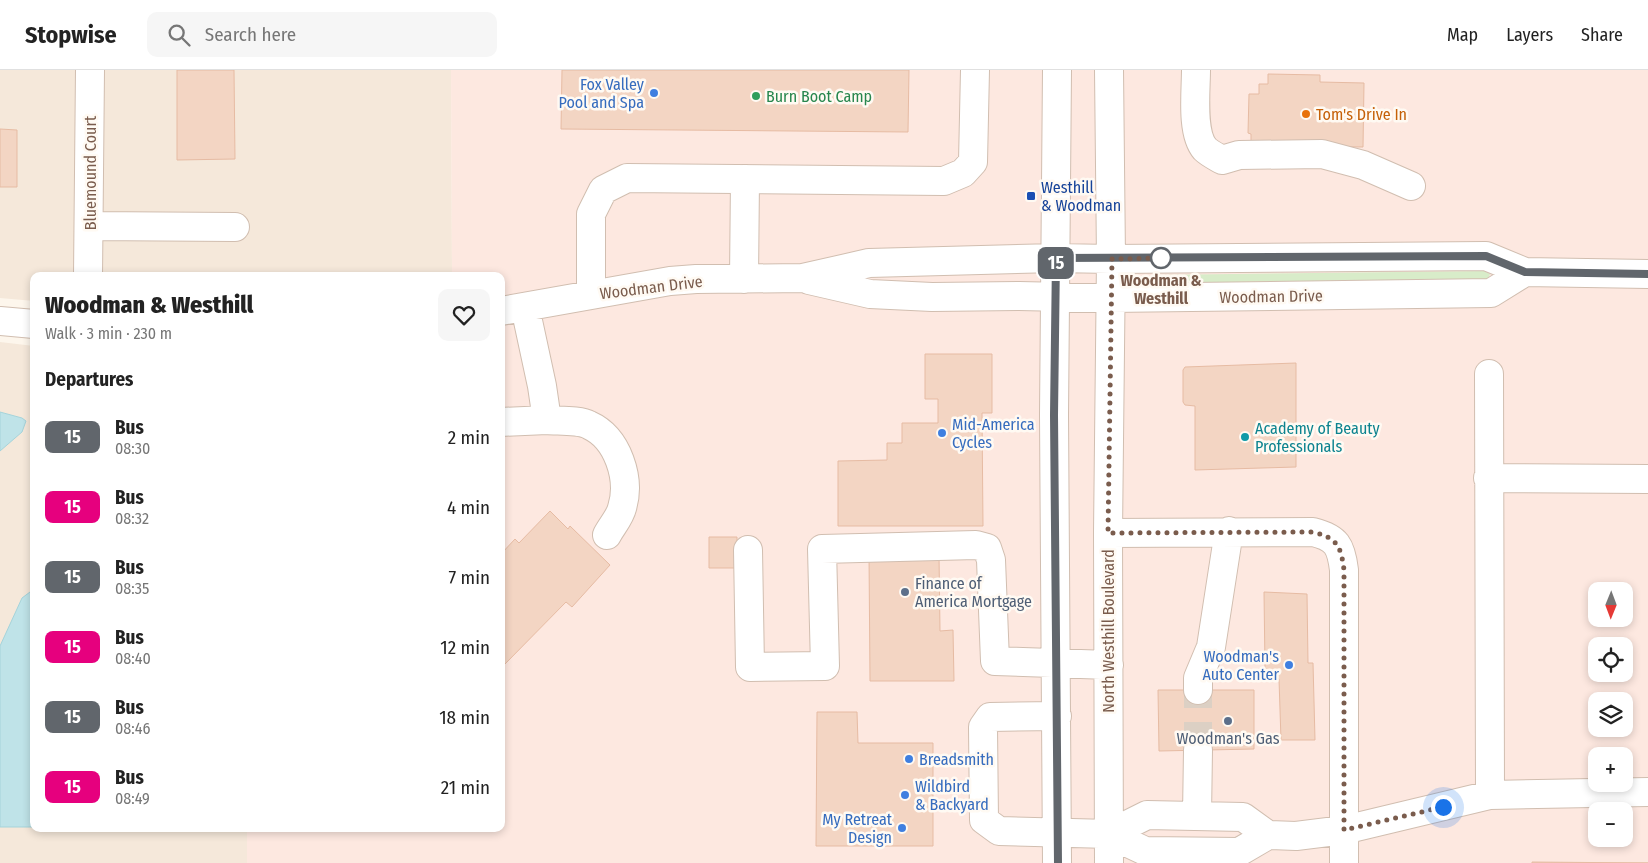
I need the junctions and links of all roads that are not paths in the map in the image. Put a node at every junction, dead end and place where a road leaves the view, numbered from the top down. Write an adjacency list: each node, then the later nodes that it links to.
1 (90, 70): 8 (street, Bluemound Court)
2 (974, 70): 6 (street)
3 (1057, 70): 10 (street)
4 (1109, 70): 11 (street, North Westhill Boulevard)
5 (1196, 70): 7 (street)
6 (745, 179): 16 (street); 17 (street)
7 (1411, 186)
8 (90, 226): 9 (street); 12 (street, Bluemound Court)
9 (235, 227)
10 (1056, 258): 11 (street, Woodman Drive); 15 (street, Woodman Drive); 18 (street)
11 (1112, 259): 13 (street, Woodman Drive); 19 (street, North Westhill Boulevard)
12 (88, 272)
13 (1525, 272): 14 (street, Woodman Drive); 19 (street, Woodman Drive)
14 (1648, 274)
15 (803, 278): 16 (street, Woodman Drive); 18 (street, Woodman Drive)
16 (744, 279): 17 (street, Woodman Drive)
17 (591, 294): 20 (street, Woodman Drive)
18 (1055, 298): 19 (street, Woodman Drive); 32 (street)
19 (1111, 298): 29 (street, North Westhill Boulevard)
20 (513, 309): 24 (street)
21 (0, 321): 22 (street)
22 (30, 324)
23 (1489, 374): 26 (street)
24 (547, 420): 25 (street); 30 (street)
25 (505, 422)
26 (1488, 478): 27 (street); 38 (street)
27 (1648, 479)
28 (1229, 531): 29 (street); 34 (street); 40 (street)
29 (1108, 533): 33 (street, North Westhill Boulevard)
30 (606, 535)
31 (748, 550): 32 (street)
32 (1057, 664): 33 (street); 35 (street)
33 (1109, 665): 42 (street, North Westhill Boulevard)
34 (1198, 690)
35 (1057, 716): 41 (street); 41 (street)
36 (1198, 750): 39 (street)
37 (1648, 792): 38 (street)
38 (1490, 796): 40 (street)
39 (1198, 816): 42 (street); 43 (street)
40 (1344, 830): 43 (street); 46 (street)
41 (1058, 833): 42 (street); 44 (street)
42 (1109, 834): 43 (street); 45 (street, North Westhill Boulevard)
43 (1268, 835)
44 (1058, 863)
45 (1109, 863)
46 (1344, 863)

